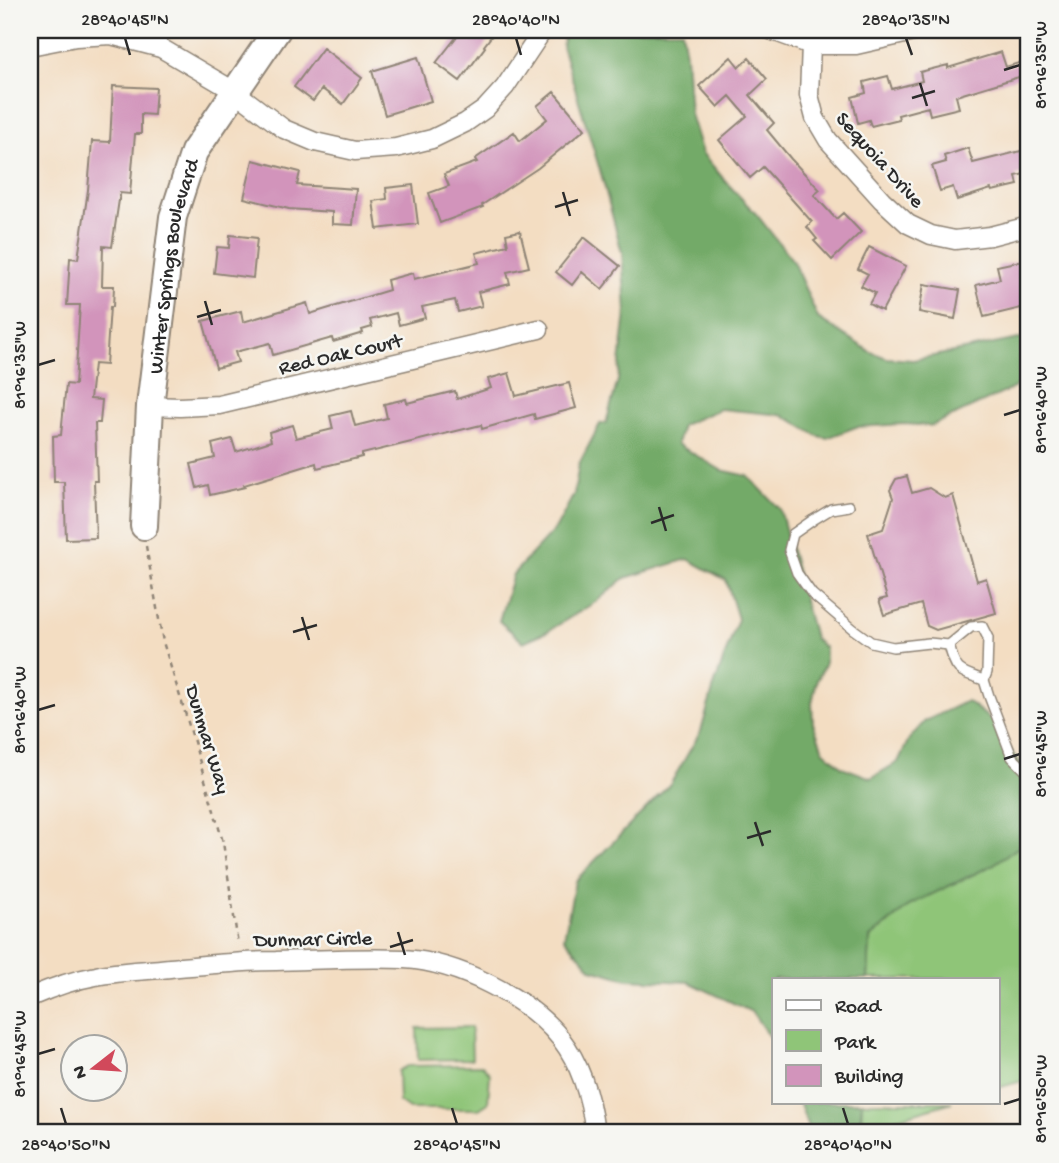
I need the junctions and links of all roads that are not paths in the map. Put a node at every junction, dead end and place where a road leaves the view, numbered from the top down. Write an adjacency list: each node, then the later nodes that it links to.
1 (277, 30): 7 (street, Winter Springs Boulevard)
2 (543, 30): 7 (street)
3 (770, 30): 5 (street)
4 (922, 30): 5 (street)
5 (811, 45): 8 (street, Sequoia Drive)
6 (30, 46): 7 (street)
7 (234, 91): 10 (street, Winter Springs Boulevard)
8 (1029, 226)
9 (539, 329): 10 (street, Red Oak Court)
10 (150, 406): 12 (street, Winter Springs Boulevard)
11 (849, 506): 13 (lane)
12 (144, 526)
13 (949, 645): 14 (lane); 14 (lane)
14 (984, 680): 15 (lane)
15 (1029, 774)
16 (30, 997): 17 (street, Dunmar Circle)
17 (596, 1133)

